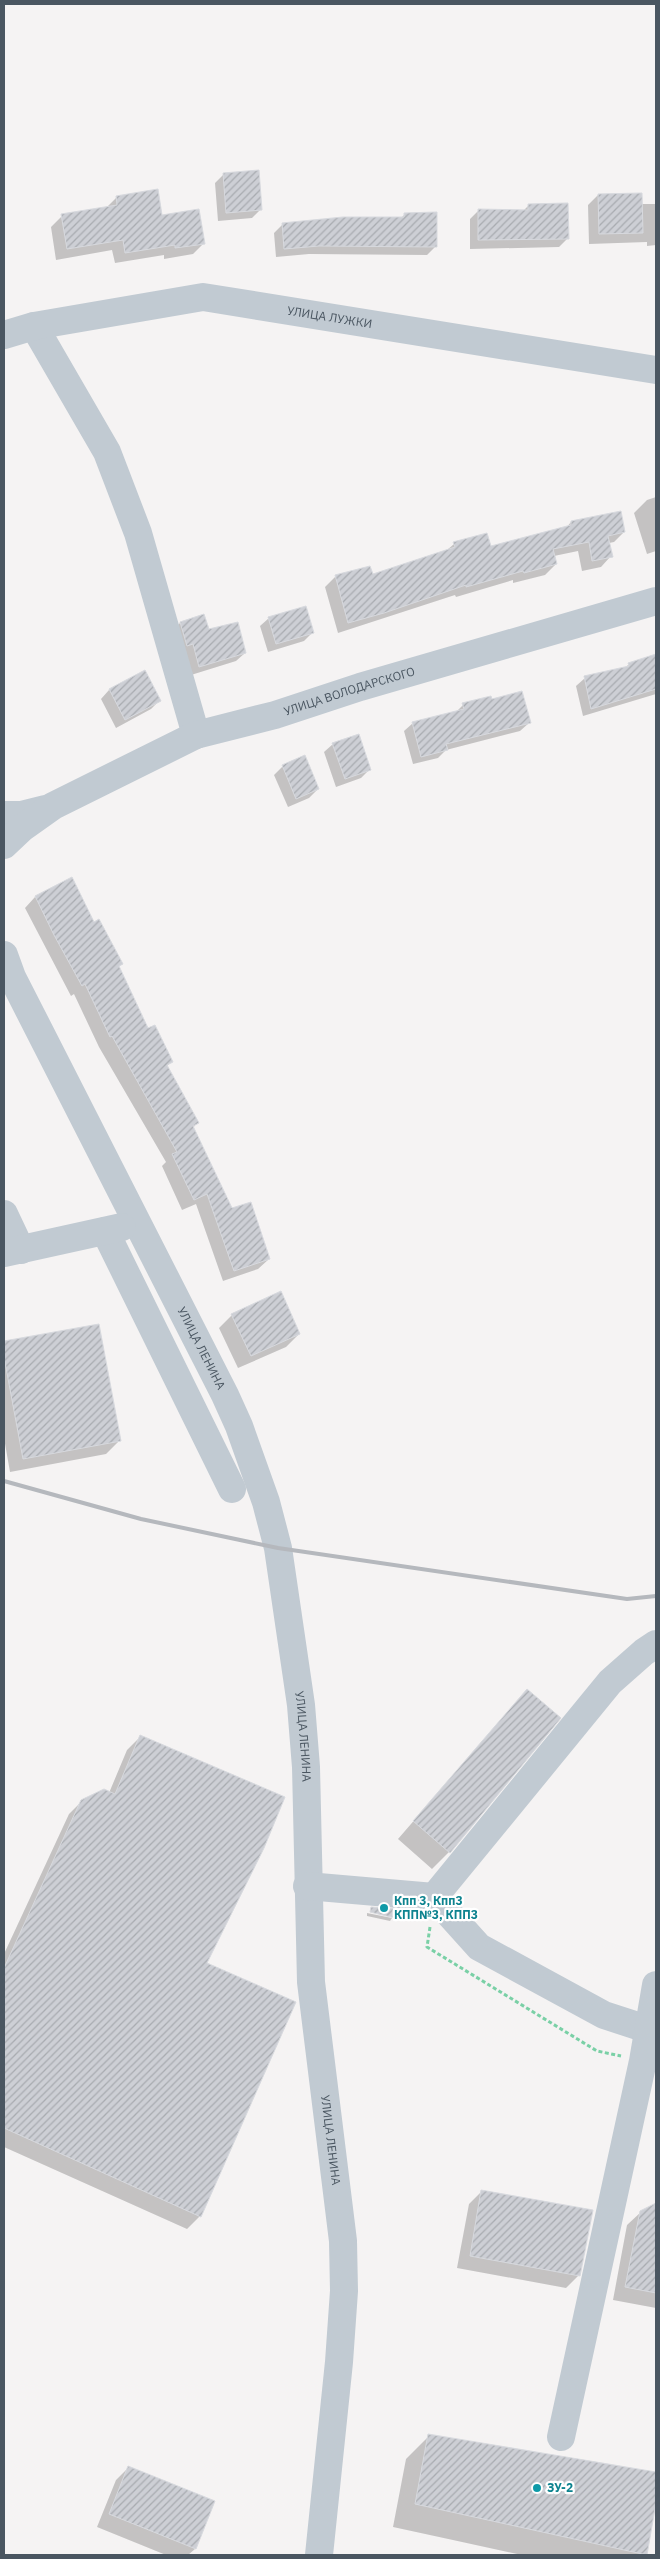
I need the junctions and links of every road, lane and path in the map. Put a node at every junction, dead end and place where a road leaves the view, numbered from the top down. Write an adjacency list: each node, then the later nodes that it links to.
1 (34, 326): 2 (street, УЛИЦА ЛУЖКИ); 3 (street, УЛИЦА ЛУЖКИ); 5 (street)
2 (4, 335)
3 (656, 370)
4 (656, 601): 5 (street, УЛИЦА ВОЛОДАРСКОГО)
5 (196, 735): 6 (street, УЛИЦА ВОЛОДАРСКОГО)
6 (53, 806): 7 (street); 8 (street)
7 (4, 815)
8 (4, 845)
9 (7, 966): 11 (street, УЛИЦА ЛЕНИНА)
10 (4, 1214): 13 (street)
11 (138, 1224): 12 (street); 16 (street, УЛИЦА ЛЕНИНА)
12 (105, 1231): 13 (street); 14 (street)
13 (12, 1252)
14 (232, 1489)
15 (656, 1644): 17 (street)
16 (308, 1886): 17 (street); 21 (street, УЛИЦА ЛЕНИНА)
17 (434, 1897): 19 (street)
18 (656, 1985): 19 (street)
19 (652, 2031): 20 (street)
20 (561, 2437)
21 (319, 2555)

